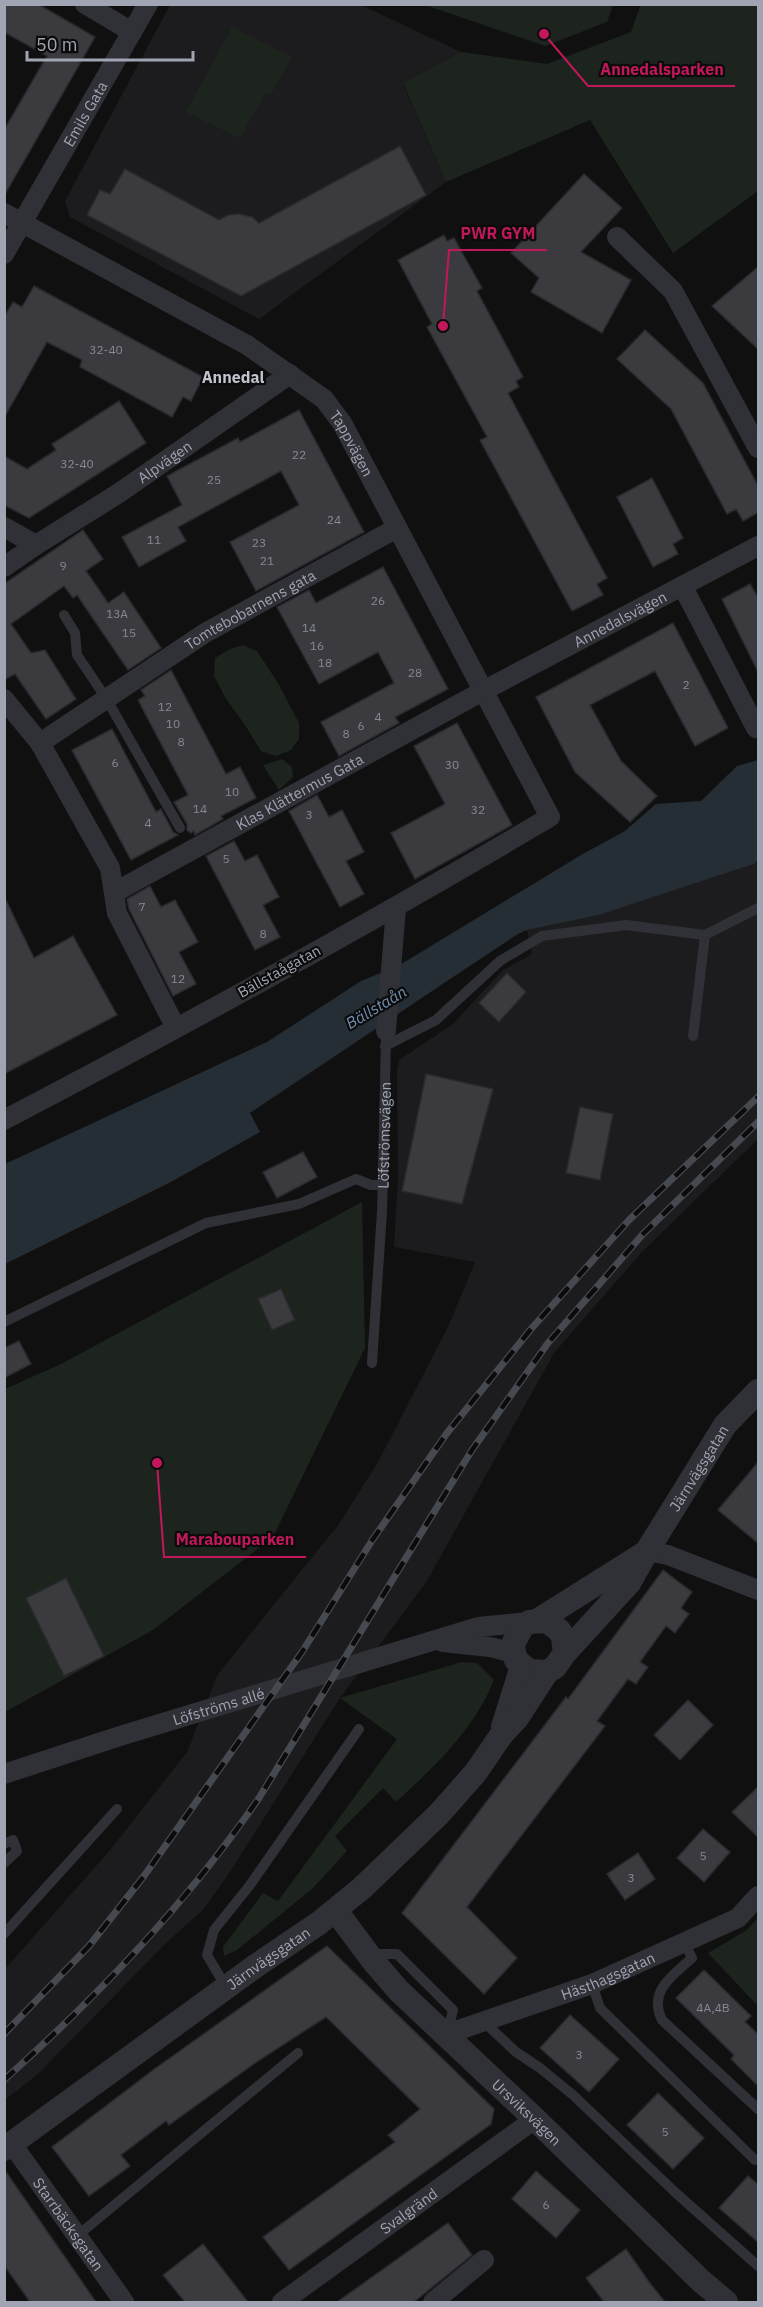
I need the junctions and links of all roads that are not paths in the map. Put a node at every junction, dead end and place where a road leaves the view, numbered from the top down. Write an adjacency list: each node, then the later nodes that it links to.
1 (85, 4): 3 (street)
2 (148, 4): 3 (street, Emils Gata)
3 (132, 32): 5 (street, Emils Gata)
4 (4, 213): 5 (street, Tappvägen)
5 (22, 222): 7 (street); 8 (street, Tappvägen)
6 (617, 237): 9 (street)
7 (4, 254)
8 (290, 374): 11 (street, Tappvägen); 12 (street, Alpvägen)
9 (759, 448)
10 (4, 527): 12 (street)
11 (398, 528): 17 (street, Tappvägen); 18 (street, Tomtebobarnens gata)
12 (36, 545): 14 (street, Alpvägen)
13 (759, 546): 15 (street, Annedalsvägen)
14 (4, 567)
15 (682, 587): 17 (street, Annedalsvägen); 20 (street)
16 (64, 615): 18 (lane)
17 (483, 691): 22 (street, Tappvägen); 24 (street, Klas Klättermus Gata)
18 (106, 698): 21 (street, Tomtebobarnens gata); 23 (lane)
19 (4, 699): 21 (street)
20 (756, 728)
21 (40, 743): 24 (street)
22 (550, 817): 25 (street, Bällstaågatan)
23 (180, 828)
24 (115, 892): 28 (street)
25 (396, 908): 28 (street, Bällstaågatan); 30 (street, Löfströmsvägen)
26 (759, 908): 27 (lane)
27 (705, 935): 29 (lane); 30 (lane)
28 (176, 1028): 31 (street, Bällstaågatan)
29 (693, 1036)
30 (386, 1039): 32 (lane, Löfströmsvägen)
31 (4, 1120)
32 (383, 1185): 33 (lane); 34 (lane, Löfströmsvägen)
33 (4, 1322)
34 (372, 1363)
35 (759, 1391): 36 (street, Järnvägsgatan)
36 (647, 1551): 37 (street); 38 (street, Järnvägsgatan); 40 (street, Järnvägsgatan)
37 (759, 1590)
38 (533, 1622): 39 (street, Löfströms allé); 40 (street); 41 (street, Järnvägsgatan)
39 (434, 1641): 41 (street, Löfströms allé); 45 (street, Löfströms allé)
40 (565, 1653): 42 (street, Järnvägsgatan)
41 (518, 1660): 42 (street); 44 (street, Järnvägsgatan)
42 (547, 1672): 44 (street, Järnvägsgatan)
43 (359, 1730): 54 (lane)
44 (502, 1734): 50 (street, Järnvägsgatan)
45 (4, 1774)
46 (117, 1809): 51 (lane)
47 (4, 1844): 48 (lane)
48 (4, 1863)
49 (759, 1896): 52 (street, Hästhagsgatan)
50 (336, 1911): 54 (street, Järnvägsgatan); 56 (street, Ursviksvägen)
51 (4, 1934)
52 (684, 1942): 53 (street, Hästhagsgatan); 58 (lane)
53 (592, 1984): 55 (street, Hästhagsgatan); 61 (lane)
54 (226, 1987): 60 (street, Järnvägsgatan)
55 (484, 2022): 56 (street, Hästhagsgatan); 64 (lane)
56 (447, 2034): 59 (street, Ursviksvägen)
57 (298, 2053): 62 (lane)
58 (758, 2109)
59 (535, 2119): 66 (street, Svalgränd); 68 (street, Ursviksvägen)
60 (8, 2146): 62 (street, Starrbäcksgatan)
61 (755, 2160)
62 (77, 2236): 65 (street, Starrbäcksgatan)
63 (483, 2260): 67 (street)
64 (759, 2266)
65 (124, 2302)
66 (282, 2302)
67 (433, 2302)
68 (726, 2302)

